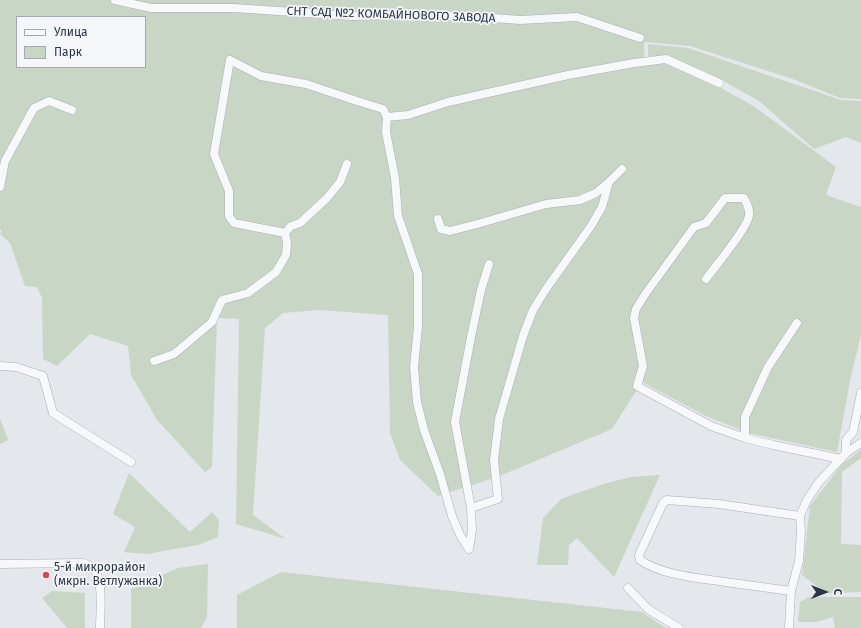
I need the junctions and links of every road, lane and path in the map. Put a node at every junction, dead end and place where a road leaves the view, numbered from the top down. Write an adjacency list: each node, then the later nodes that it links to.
1 (115, 0): 2 (street, СНТ САД №2 КОМБАЙНОВОГО ЗАВОДА)
2 (640, 38)
3 (719, 83): 5 (street)
4 (72, 110): 9 (street)
5 (388, 117): 11 (street); 22 (street)
6 (347, 164): 11 (street)
7 (622, 169): 8 (street)
8 (609, 182): 10 (street); 22 (street)
9 (0, 187)
10 (438, 219)
11 (285, 233): 15 (street)
12 (489, 264): 22 (street)
13 (706, 279): 18 (street)
14 (797, 323): 18 (street)
15 (154, 361)
16 (0, 366): 21 (street)
17 (861, 393): 20 (street)
18 (745, 438): 20 (street)
19 (861, 443): 20 (street)
20 (844, 456): 23 (street)
21 (131, 462)
22 (471, 508)
23 (800, 516): 26 (street); 26 (street)
24 (0, 564): 27 (street)
25 (628, 588): 28 (street)
26 (792, 591): 29 (street)
27 (100, 628)
28 (679, 628)
29 (789, 628)

